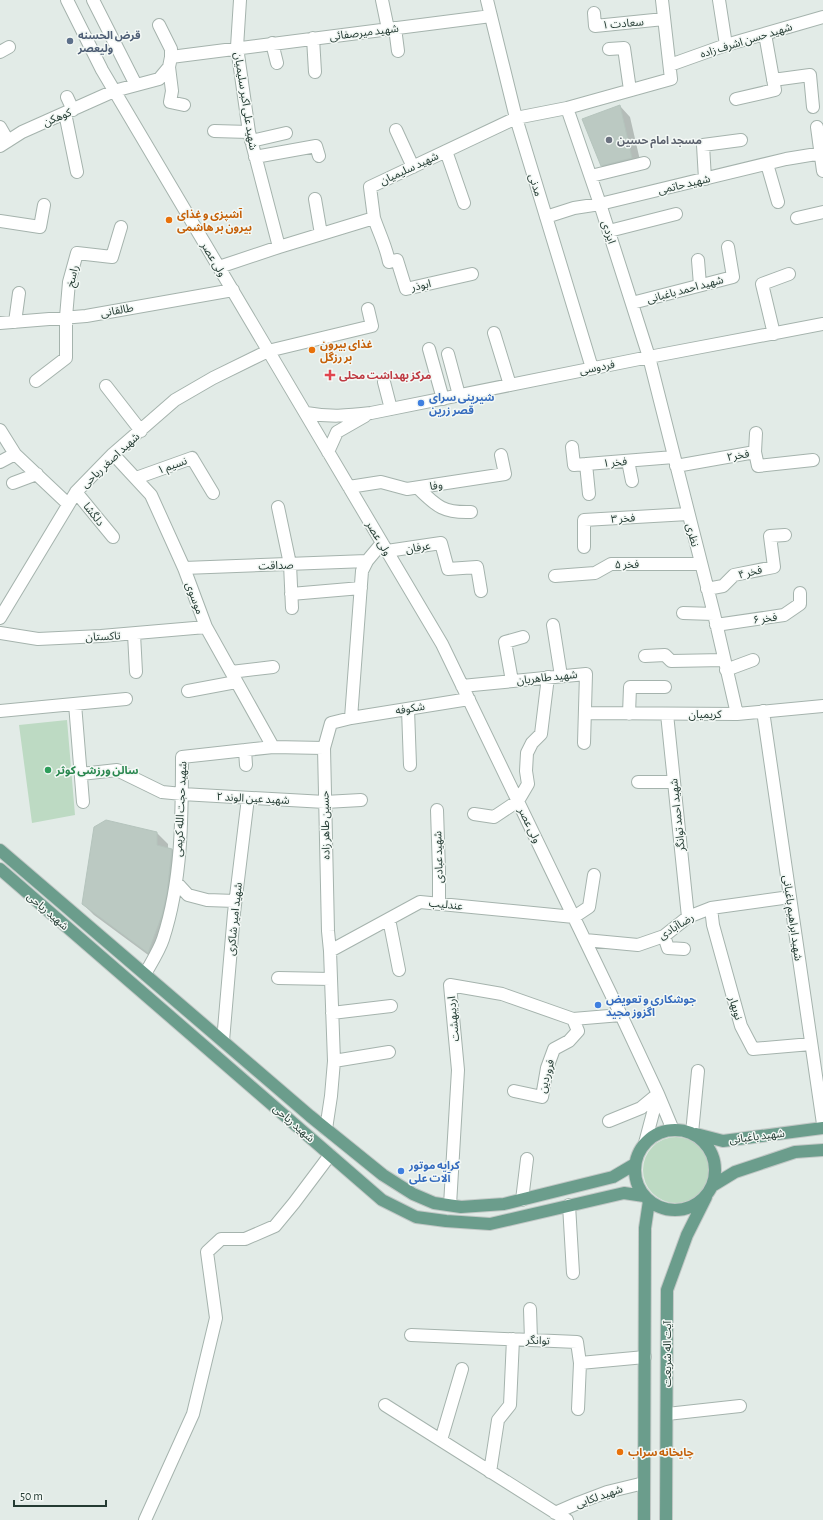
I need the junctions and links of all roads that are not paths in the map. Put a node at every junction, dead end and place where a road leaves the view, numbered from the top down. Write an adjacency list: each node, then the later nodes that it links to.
1 (67, 0): 28 (street, ولی عصر)
2 (93, 0): 26 (street)
3 (240, 0): 18 (street, شهید علی اکبر سلیمیان)
4 (382, 0): 13 (street)
5 (487, 0): 9 (street, مدنی)
6 (662, 0): 11 (street)
7 (719, 0): 17 (street)
8 (594, 13): 11 (street, سعادت ۱)
9 (491, 16): 13 (street, شهید میرصفائی); 35 (street, مدنی)
10 (823, 17): 14 (street, شهید حسن اشرف زاده)
11 (664, 19): 23 (street)
12 (159, 25): 21 (street)
13 (391, 28): 15 (street, شهید میرصفائی); 20 (street)
14 (765, 34): 17 (street, شهید حسن اشرف زاده); 25 (street)
15 (313, 38): 16 (street, شهید میرصفائی); 24 (street)
16 (272, 43): 18 (street, شهید میرصفائی); 22 (street)
17 (726, 45): 23 (street, شهید حسن اشرف زاده)
18 (237, 47): 21 (street, شهید میرصفائی); 41 (street, شهید علی اکبر سلیمیان)
19 (609, 49): 27 (street)
20 (398, 51)
21 (170, 62): 26 (street, کوهکن); 31 (street)
22 (277, 63)
23 (670, 65): 27 (street)
24 (315, 72)
25 (773, 80): 30 (street); 32 (street)
26 (136, 85): 28 (street, کوهکن)
27 (630, 90): 33 (street)
28 (114, 91): 34 (street, کوهکن); 72 (street, ولی عصر)
29 (67, 97): 34 (street)
30 (736, 99)
31 (184, 105)
32 (813, 107)
33 (567, 108): 35 (street); 53 (street, ایزدی)
34 (69, 112): 43 (street, کوهکن); 52 (street)
35 (516, 118): 44 (street, شهید سلیمیان); 62 (street, مدنی)
36 (816, 127): 45 (street)
37 (0, 128): 43 (street)
38 (396, 130): 50 (street)
39 (214, 131): 41 (street)
40 (286, 133): 41 (street)
41 (250, 137): 47 (street, شهید علی اکبر سلیمیان)
42 (741, 140): 54 (street)
43 (4, 143)
44 (446, 151): 50 (street, شهید سلیمیان); 57 (street)
45 (822, 154): 49 (street, شهید حاتمی); 51 (street)
46 (319, 156): 47 (street)
47 (255, 157): 69 (street, شهید علی اکبر سلیمیان)
48 (644, 163): 53 (street)
49 (767, 164): 54 (street, شهید حاتمی); 56 (street)
50 (413, 167): 63 (street, شهید سلیمیان)
51 (823, 171)
52 (77, 172)
53 (591, 176): 58 (street, ایزدی)
54 (705, 179): 58 (street, شهید حاتمی)
55 (315, 199): 68 (street)
56 (778, 202)
57 (464, 203)
58 (600, 204): 62 (street, شهید حاتمی); 67 (street, ایزدی)
59 (44, 205): 65 (street)
60 (823, 212): 64 (street)
61 (676, 214): 67 (street)
62 (546, 217): 90 (street, مدنی)
63 (374, 218): 68 (street); 73 (street, ابوذر)
64 (797, 218)
65 (0, 221)
66 (121, 227): 80 (street, راسخ)
67 (609, 231): 78 (street, ایزدی)
68 (321, 234): 69 (street)
69 (279, 247): 72 (street)
70 (728, 248): 75 (street, شهید احمد باغبانی)
71 (698, 260): 75 (street)
72 (219, 267): 76 (street, ولی عصر)
73 (472, 274)
74 (789, 274): 85 (street)
75 (700, 285): 78 (street, شهید احمد باغبانی)
76 (233, 290): 80 (street, طالقانی); 87 (street, ولی عصر)
77 (19, 293): 81 (street)
78 (632, 303): 89 (street, ایزدی)
79 (368, 309): 87 (street, شهید اصغر ریاحی)
80 (66, 317): 81 (street, طالقانی); 91 (street)
81 (15, 322): 82 (street, طالقانی)
82 (0, 323)
83 (823, 324): 85 (street, فردوسی)
84 (494, 333): 93 (street)
85 (774, 334): 89 (street, فردوسی)
86 (429, 348): 96 (street)
87 (268, 351): 98 (street, ولی عصر); 101 (street, شهید اصغر ریاحی)
88 (448, 354): 95 (street)
89 (649, 357): 90 (street, فردوسی); 111 (street, نظری)
90 (592, 368): 93 (street, فردوسی)
91 (36, 381)
92 (384, 382): 97 (street)
93 (510, 385): 95 (street, فردوسی)
94 (106, 386): 101 (street)
95 (459, 395): 96 (street, فردوسی)
96 (443, 399): 97 (street, فردوسی)
97 (391, 409): 99 (street, فردوسی)
98 (306, 413): 99 (street, فردوسی); 104 (street, ولی عصر)
99 (371, 413): 104 (street, فردوسی)
100 (0, 430): 106 (street)
101 (141, 431): 107 (street, شهید اصغر ریاحی)
102 (756, 433): 105 (street)
103 (572, 447): 113 (street)
104 (328, 452): 118 (street, ولی عصر)
105 (755, 452): 109 (street, فخر۲); 111 (street, فخر۲)
106 (15, 454): 112 (street); 114 (street)
107 (113, 454): 115 (street, موسوی); 120 (street, شهید اصغر ریاحی)
108 (502, 455): 119 (street, وفا)
109 (813, 460)
110 (628, 461): 111 (street, فخر ۱); 113 (street, فخر ۱); 116 (street)
111 (675, 461): 126 (street, نظری)
112 (0, 462)
113 (586, 464): 122 (street)
114 (37, 474): 117 (street); 123 (street)
115 (136, 478): 121 (street, نسیم ۱); 134 (street, موسوی)
116 (632, 481)
117 (13, 483)
118 (349, 487): 119 (street, وفا); 129 (street, ولی عصر)
119 (418, 488): 125 (street)
120 (76, 492): 123 (street, شهید اصغر ریاحی); 128 (street, دلگشا)
121 (213, 493)
122 (590, 494)
123 (68, 504): 143 (street, شهید اصغر ریاحی)
124 (278, 507): 132 (street)
125 (471, 512)
126 (688, 514): 130 (street, فخر ۳); 133 (street, نظری)
127 (785, 535): 137 (street, فخر ۴)
128 (113, 537)
129 (384, 547): 131 (street); 138 (street, عرفان); 159 (street, ولی عصر)
130 (584, 547)
131 (367, 562): 132 (street, صداقت); 136 (street)
132 (290, 564): 134 (street, صداقت); 140 (street)
133 (701, 564): 135 (street, فخر ۵); 137 (street, نظری)
134 (184, 568): 146 (street, موسوی)
135 (555, 576)
136 (361, 588): 140 (street); 173 (street)
137 (707, 589): 144 (street, نظری)
138 (481, 591)
139 (800, 593): 144 (street, فخر ۶)
140 (291, 594): 141 (street)
141 (292, 608)
142 (683, 613): 144 (street)
143 (0, 618)
144 (715, 619): 152 (street, نظری)
145 (553, 625): 155 (street)
146 (206, 627): 148 (street, تاکستان); 156 (street, موسوی)
147 (0, 633): 148 (street, تاکستان)
148 (134, 634): 154 (street)
149 (523, 637): 158 (street)
150 (644, 656): 152 (street)
151 (753, 660): 152 (street)
152 (725, 665): 172 (street, نظری)
153 (273, 667): 156 (street)
154 (136, 672)
155 (561, 676): 157 (street, شهید طاهریان); 169 (street, شهید طاهریان)
156 (233, 677): 161 (street); 175 (street, موسوی)
157 (548, 677): 158 (street, شهید طاهریان); 186 (street)
158 (512, 681): 159 (street, شهید طاهریان)
159 (462, 686): 163 (street, ولی عصر)
160 (665, 687): 170 (street)
161 (188, 691)
162 (126, 699): 164 (street)
163 (469, 699): 166 (street, شکوفه); 186 (street, ولی عصر)
164 (75, 704): 167 (street); 180 (street)
165 (823, 706): 168 (street, کریمیان)
166 (408, 709): 173 (street, شکوفه); 179 (street)
167 (0, 711)
168 (763, 711): 172 (street, کریمیان); 195 (street, شهید ابراهیم باغبانی)
169 (586, 713): 170 (street, کریمیان); 174 (street, شهید طاهریان)
170 (629, 714): 171 (street, کریمیان)
171 (667, 714): 172 (street, کریمیان); 182 (street, شهید احمد توانگر)
172 (737, 714)
173 (350, 718): 176 (street, حسین طاهر زاده)
174 (584, 743)
175 (273, 747): 176 (street, شهید حجت الله کریمی); 177 (street, شهید حجت الله کریمی)
176 (324, 748): 188 (street, حسین طاهر زاده)
177 (245, 750): 178 (street); 183 (street, شهید حجت الله کریمی)
178 (246, 765)
179 (410, 765)
180 (81, 774): 183 (street, شهید عین الوند ۲); 187 (street)
181 (638, 782): 182 (street)
182 (674, 782): 199 (street, شهید احمد توانگر)
183 (182, 794): 184 (street, شهید عین الوند ۲); 194 (street, شهید حجت الله کریمی)
184 (248, 798): 188 (street, شهید عین الوند ۲); 196 (street, شهید امیر شاکری)
185 (361, 800): 188 (street, شهید عین الوند ۲)
186 (518, 801): 190 (street); 200 (street, ولی عصر)
187 (83, 802)
188 (325, 802): 205 (street, حسین طاهر زاده)
189 (437, 810): 197 (street, شهید عبادی)
190 (474, 814)
191 (0, 850): 207 (main road, شهید ریاحی)
192 (0, 869): 229 (main road, شهید ریاحی)
193 (594, 875): 200 (street)
194 (176, 882): 196 (street); 207 (street, شهید حجت الله کریمی)
195 (790, 897): 198 (street, رضاآبادی); 215 (street, شهید ابراهیم باغبانی)
196 (235, 901): 214 (street, شهید امیر شاکری)
197 (439, 904): 200 (street, عندلیب); 201 (street, عندلیب)
198 (711, 908): 199 (street, رضاآبادی); 215 (street, نوبهار)
199 (688, 917): 202 (street, رضاآبادی)
200 (574, 918): 203 (street, ولی عصر)
201 (389, 919): 205 (street, عندلیب); 206 (street)
202 (664, 936): 203 (street, رضاآبادی); 204 (street)
203 (585, 940): 212 (street, ولی عصر)
204 (684, 949)
205 (330, 951): 209 (street, حسین طاهر زاده)
206 (399, 970)
207 (145, 974): 214 (main road, شهید ریاحی)
208 (278, 978): 209 (street)
209 (331, 979): 211 (street, حسین طاهر زاده)
210 (391, 1006): 211 (street)
211 (332, 1013): 217 (street, حسین طاهر زاده)
212 (621, 1015): 213 (street, اردیبهشت); 220 (street, ولی عصر)
213 (573, 1019): 219 (street, فروردین); 235 (street, اردیبهشت)
214 (223, 1041): 224 (main road, شهید ریاحی)
215 (811, 1044): 222 (street, شهید ابراهیم باغبانی)
216 (389, 1052): 217 (street)
217 (334, 1061): 224 (street, حسین طاهر زاده)
218 (698, 1071): 226 (street)
219 (514, 1091)
220 (658, 1094): 221 (street); 225 (street, ولی عصر); 227 (street)
221 (609, 1121)
222 (823, 1124)
223 (823, 1128): 226 (main road, شهید باغبانی)
224 (326, 1129): 235 (main road, شهید ریاحی)
225 (673, 1130): 226 (main road); 227 (main road)
226 (692, 1133): 232 (main road)
227 (645, 1143): 231 (main road)
228 (823, 1150): 232 (main road, شهید باغبانی)
229 (330, 1155): 236 (main road, شهید ریاحی); 253 (street)
230 (527, 1159): 234 (street)
231 (635, 1164): 233 (main road); 234 (main road, شهید ریاحی)
232 (709, 1192): 233 (main road); 248 (main road, آیت اله شریعت)
233 (647, 1199): 236 (main road, شهید ریاحی); 242 (main road, آیت اله شریعت)
234 (522, 1200): 235 (main road, شهید ریاحی)
235 (450, 1205)
236 (569, 1205): 237 (street)
237 (573, 1273)
238 (530, 1309): 241 (street)
239 (411, 1335): 240 (street, توانگر)
240 (513, 1339): 241 (street, توانگر); 250 (street)
241 (531, 1340): 243 (street, توانگر)
242 (645, 1357): 243 (street); 251 (main road, آیت اله شریعت)
243 (580, 1363): 247 (street)
244 (462, 1369): 249 (street)
245 (385, 1405): 249 (street)
246 (740, 1406): 248 (street)
247 (578, 1409)
248 (667, 1414): 256 (main road, آیت اله شریعت)
249 (441, 1440): 250 (street)
250 (490, 1472): 252 (street)
251 (644, 1483): 252 (street, شهید لکایی); 255 (main road, آیت اله شریعت)
252 (555, 1513): 254 (street)
253 (145, 1520)
254 (567, 1520)
255 (644, 1520)
256 (666, 1520)

